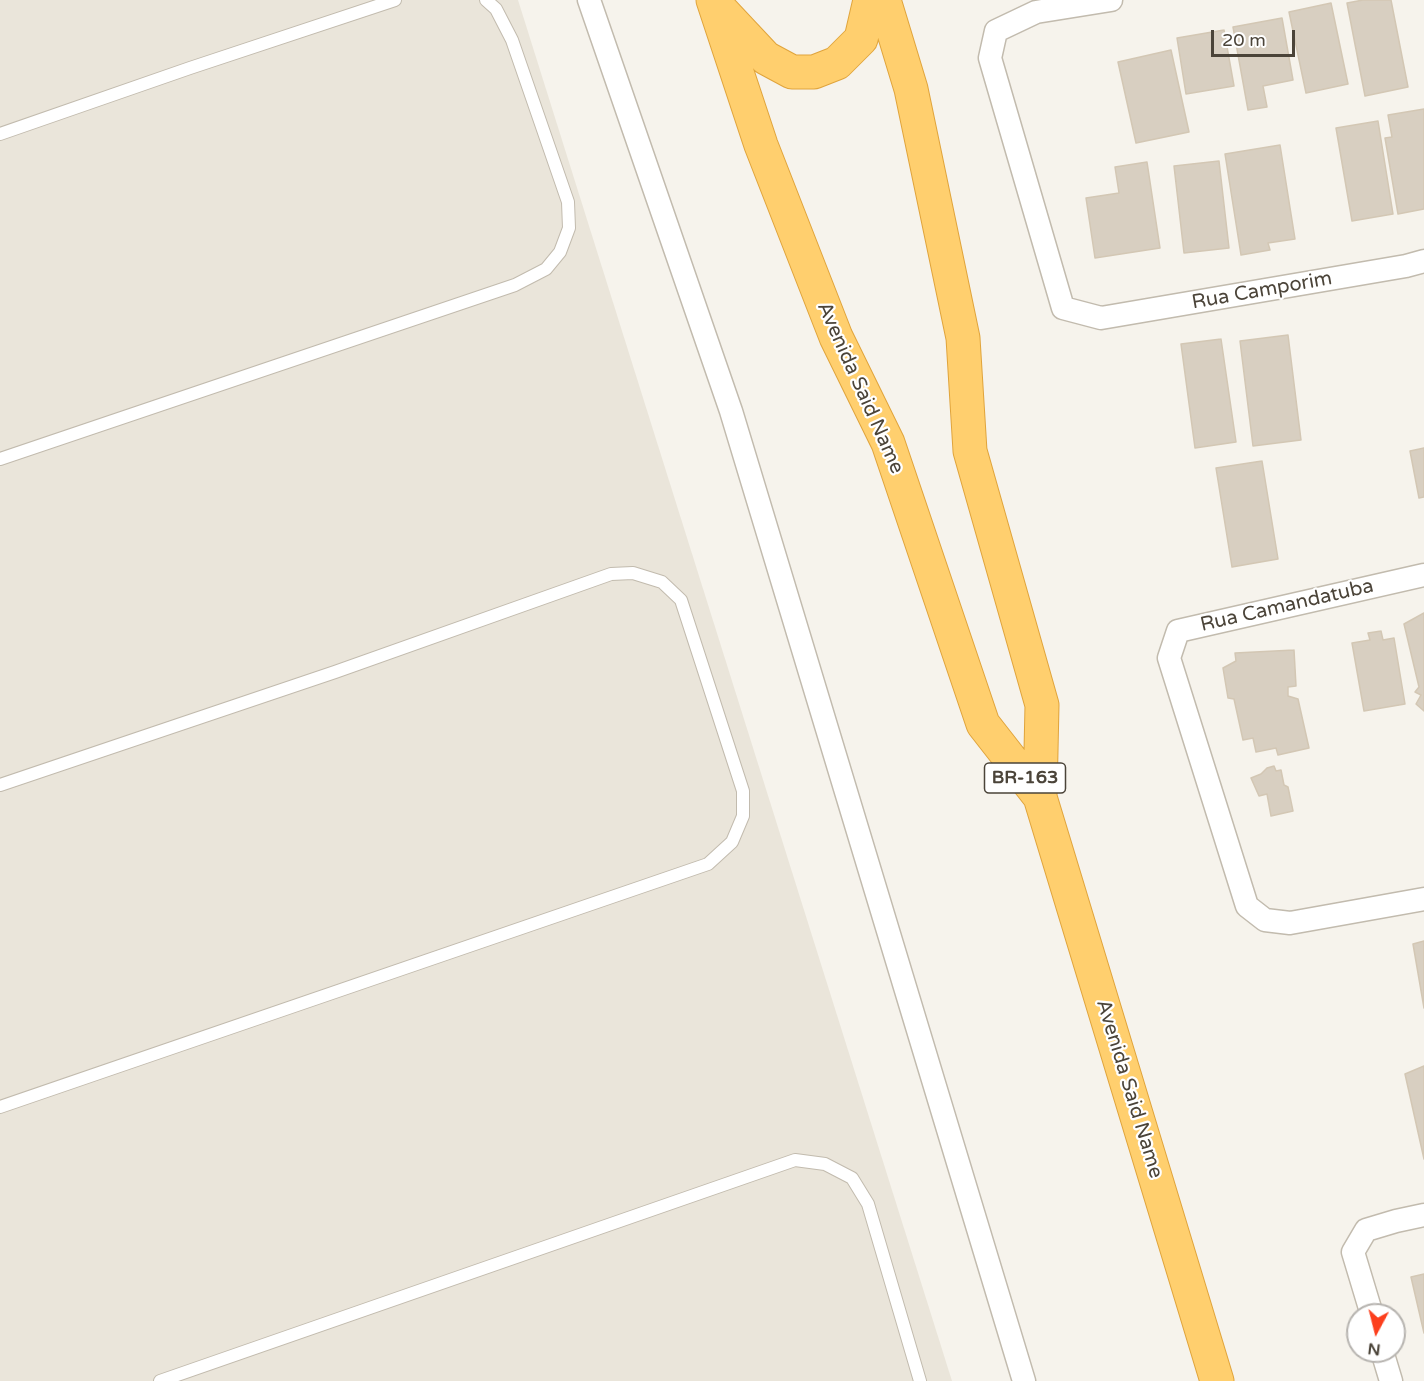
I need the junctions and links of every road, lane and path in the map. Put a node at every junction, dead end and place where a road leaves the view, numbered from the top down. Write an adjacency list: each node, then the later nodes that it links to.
1 (395, 0): 8 (lane)
2 (486, 0): 10 (lane)
3 (589, 0): 22 (street)
4 (870, 0): 7 (highway)
5 (884, 0): 13 (highway, Avenida Said Name / BR-163)
6 (1111, 0): 9 (street, Rua Camporim)
7 (713, 1): 13 (highway, Avenida Said Name / BR-163)
8 (0, 134)
9 (1424, 261)
10 (0, 459)
11 (1424, 575): 14 (street, Rua Camandatuba)
12 (0, 785): 15 (lane)
13 (1040, 797): 23 (highway, Avenida Said Name / BR-163)
14 (1424, 899)
15 (0, 1107)
16 (1424, 1215): 17 (street)
17 (1368, 1303)
18 (1386, 1363): 24 (street)
19 (196, 1376): 20 (lane); 21 (lane)
20 (160, 1381)
21 (920, 1381)
22 (1024, 1381)
23 (1217, 1381)
24 (1391, 1381)

